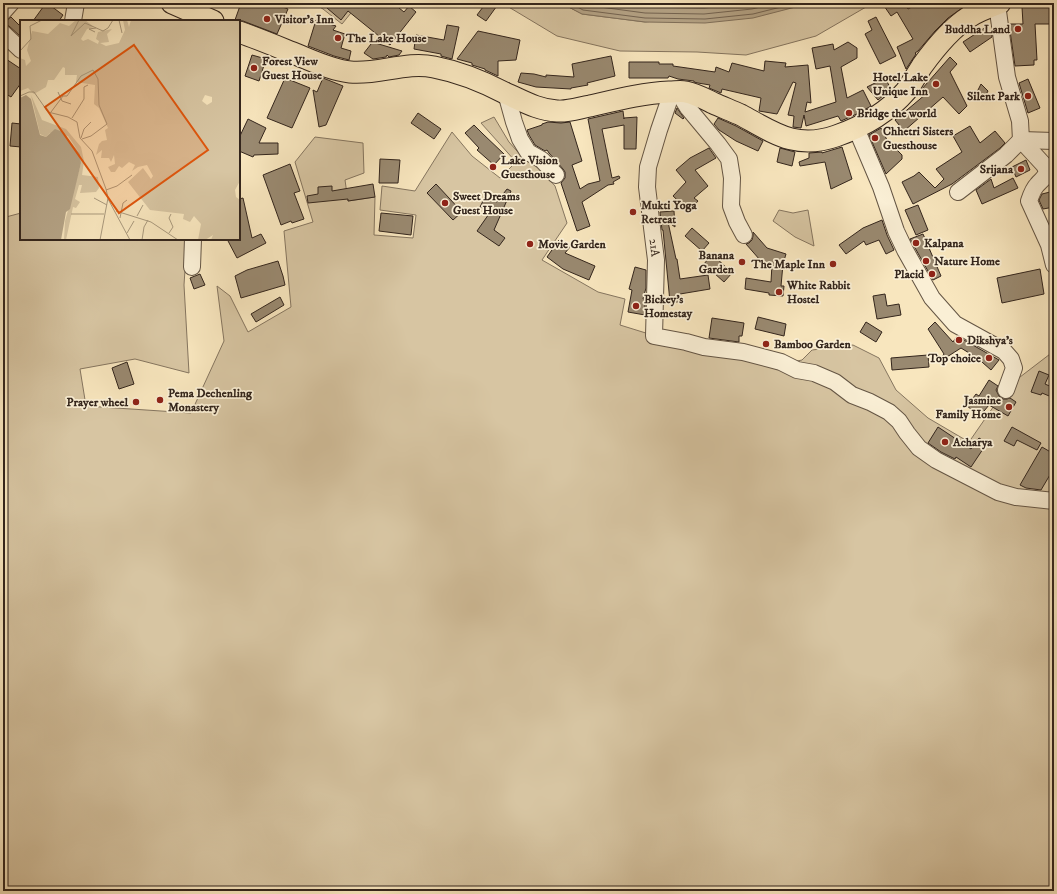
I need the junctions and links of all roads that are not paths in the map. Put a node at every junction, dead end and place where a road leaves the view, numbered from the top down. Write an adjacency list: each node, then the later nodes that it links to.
1 (11, 3): 5 (street)
2 (76, 3): 6 (street)
3 (172, 3): 7 (main road)
4 (998, 4): 13 (main road); 14 (street)
5 (3, 12)
6 (73, 20)
7 (211, 20)
8 (240, 32): 12 (main road)
9 (3, 33): 10 (street)
10 (20, 49)
11 (675, 92): 12 (main road); 13 (main road); 18 (street); 23 (street, 21A / 21A)
12 (506, 93): 16 (street)
13 (856, 128): 22 (street)
14 (1021, 140): 15 (street); 17 (street); 20 (street)
15 (1054, 141)
16 (556, 175)
17 (958, 192)
18 (744, 235)
19 (194, 240): 21 (street)
20 (1054, 264)
21 (192, 267)
22 (1006, 390)
23 (1054, 500)

